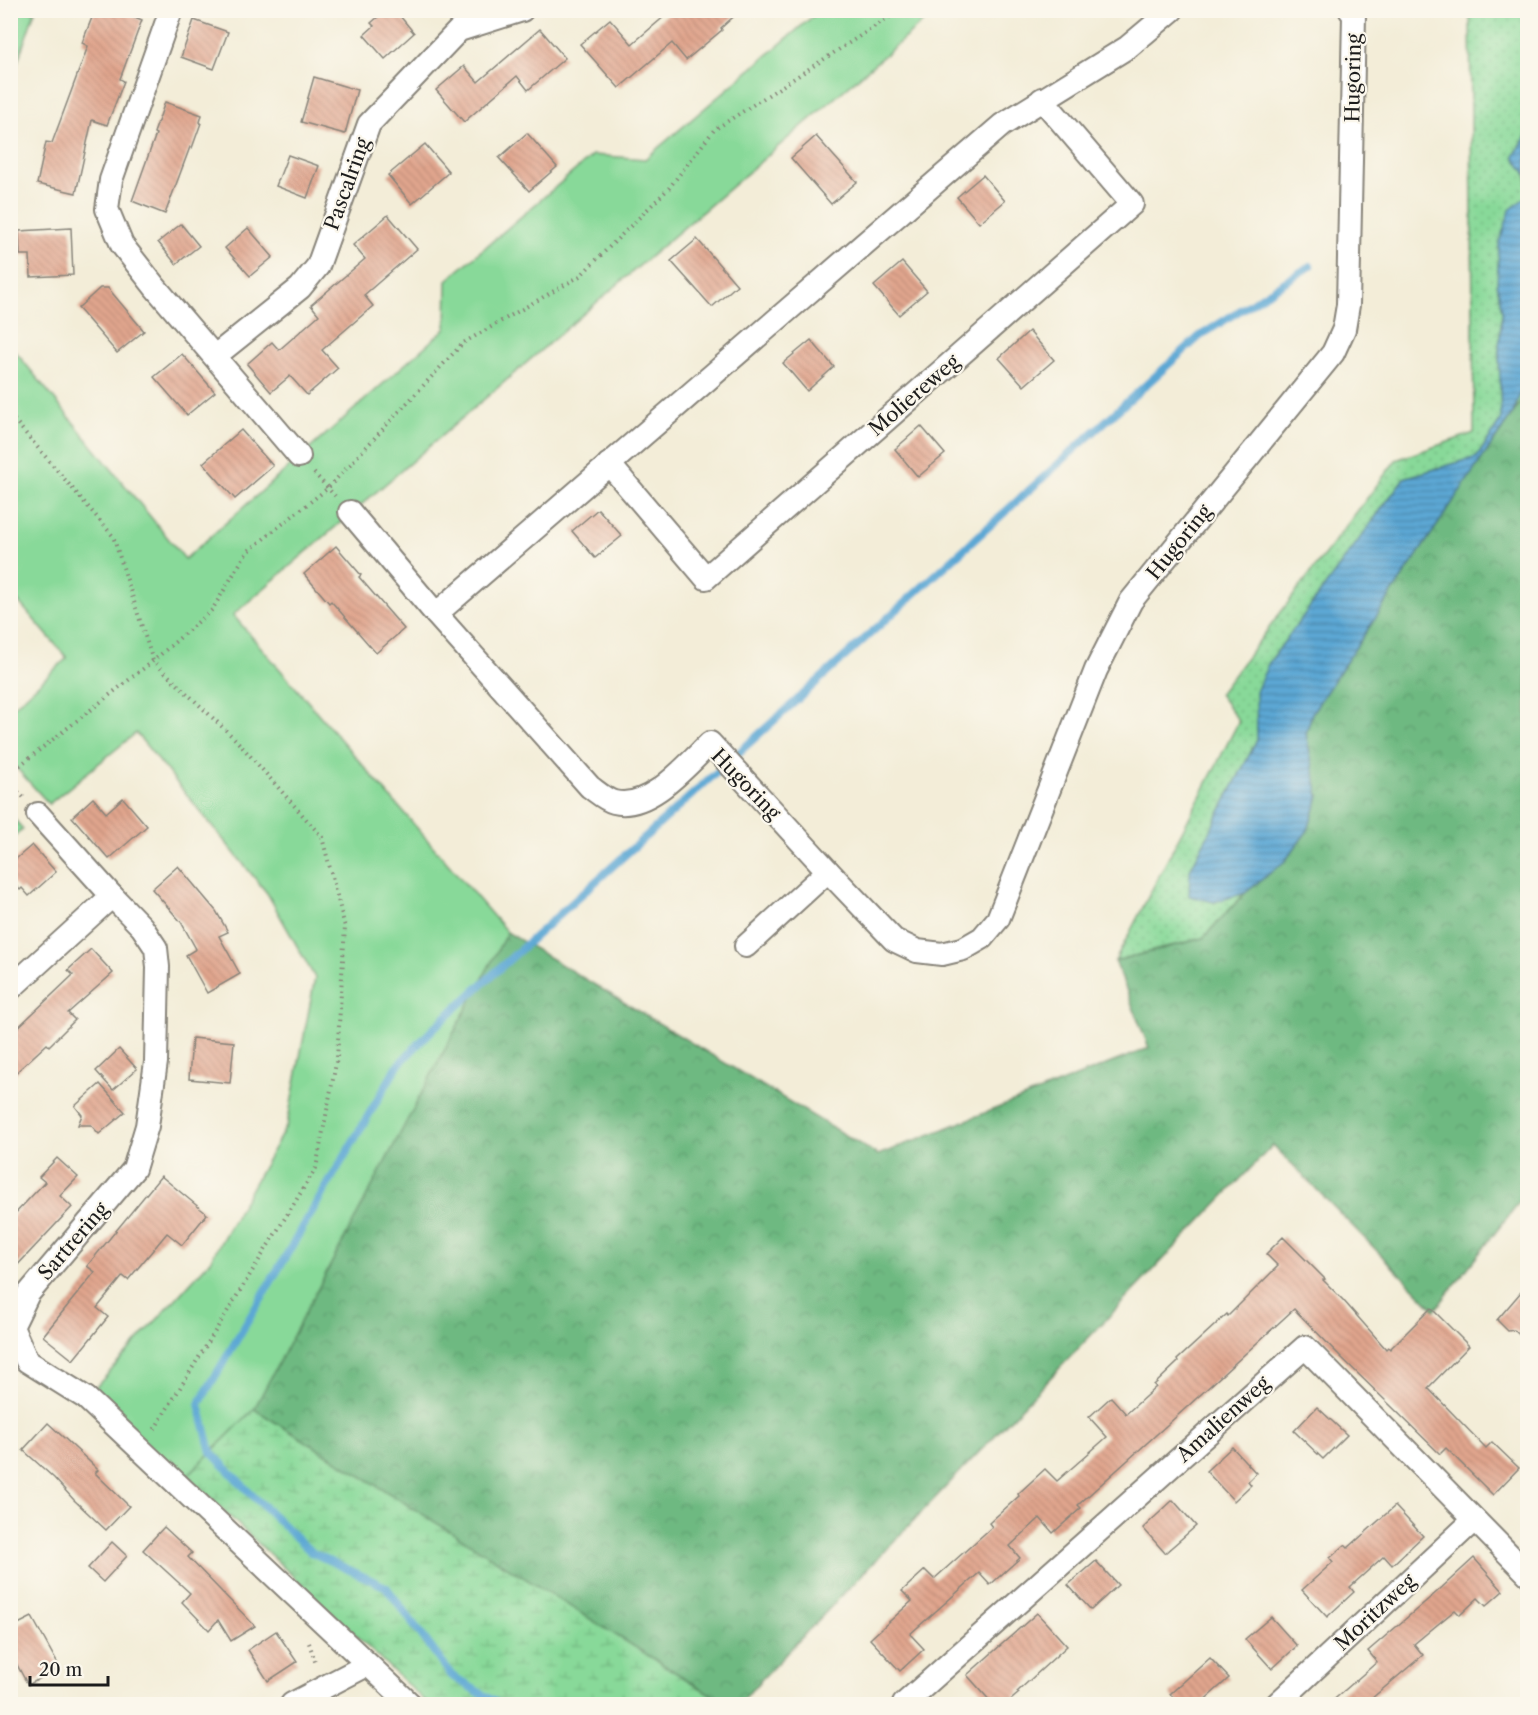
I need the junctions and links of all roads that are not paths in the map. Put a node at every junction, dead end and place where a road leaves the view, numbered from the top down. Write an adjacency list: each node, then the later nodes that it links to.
1 (171, 10): 6 (street)
2 (522, 10): 6 (street, Pascalring)
3 (1172, 10): 5 (street)
4 (1350, 10): 12 (street, Hugoring)
5 (1042, 99): 8 (street); 8 (street, Moliereweg)
6 (215, 356): 7 (street)
7 (299, 456)
8 (609, 464): 10 (street)
9 (350, 512): 10 (street)
10 (436, 614): 12 (street, Hugoring)
11 (38, 814): 13 (street, Sartrering)
12 (828, 871): 14 (street)
13 (112, 896): 15 (street); 18 (street, Sartrering)
14 (746, 946)
15 (10, 989)
16 (1473, 1520): 17 (street, Amalienweg); 21 (street, Amalienweg); 22 (street, Moritzweg)
17 (1527, 1574)
18 (367, 1665): 19 (street); 20 (street, Sartrering)
19 (292, 1704)
20 (410, 1704)
21 (904, 1704)
22 (1277, 1704)

